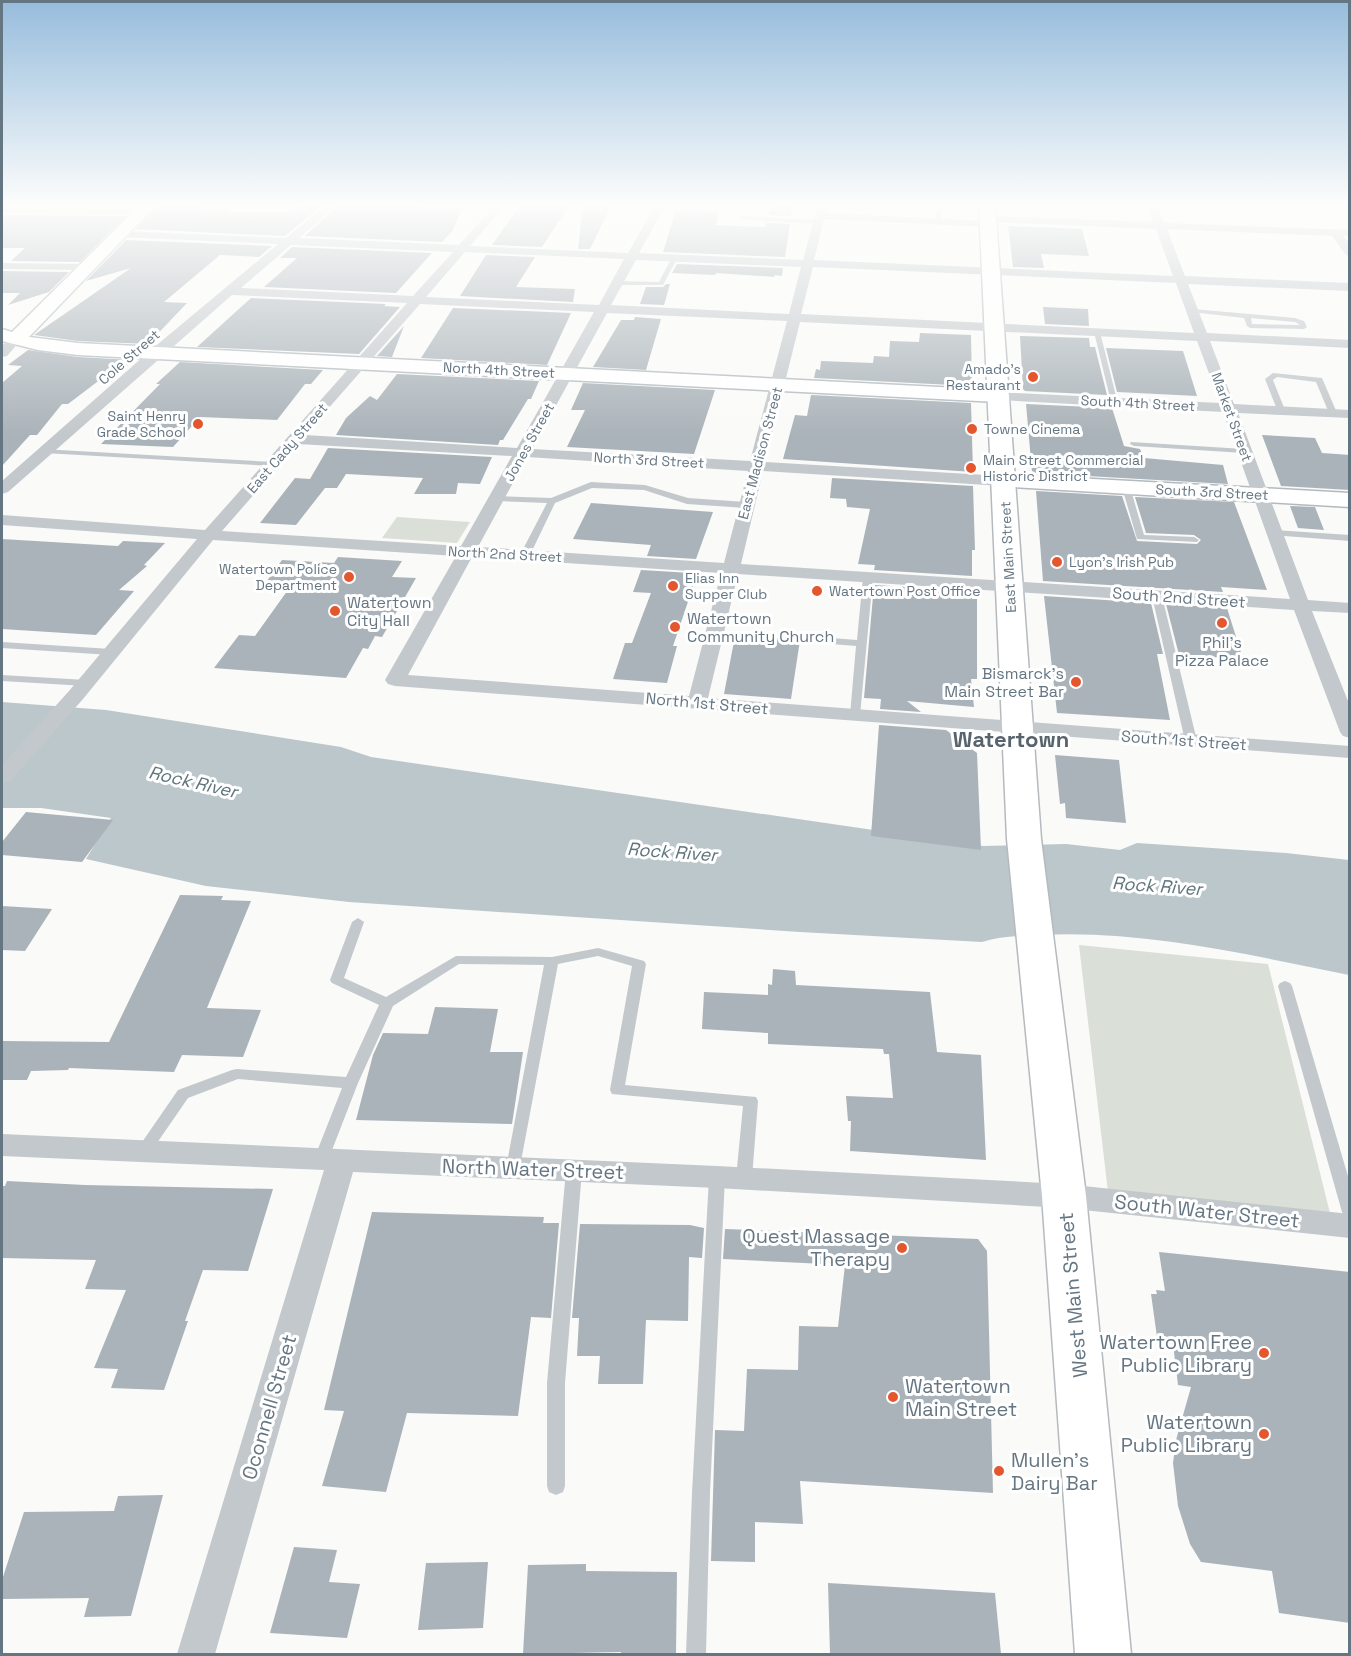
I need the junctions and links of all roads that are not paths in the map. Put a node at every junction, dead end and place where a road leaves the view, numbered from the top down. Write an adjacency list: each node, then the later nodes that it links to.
1 (71, 281): 13 (main road)
2 (243, 281): 11 (street, Cole Street)
3 (432, 281): 12 (street, East Cady Street)
4 (662, 281): 9 (lane)
5 (804, 281): 18 (street, East Madison Street)
6 (992, 281): 19 (main road, East Main Street)
7 (1182, 281): 16 (street, Market Street)
8 (1229, 281): 10 (street)
9 (617, 283): 14 (street, Jones Street)
10 (1350, 287)
11 (231, 291): 12 (street); 25 (street, Cole Street)
12 (415, 300): 14 (street); 26 (street, East Cady Street)
13 (51, 301): 15 (main road); 23 (main road)
14 (604, 309): 18 (street); 27 (street, Jones Street)
15 (17, 311)
16 (1193, 311): 17 (lane); 22 (street, Market Street)
17 (1247, 316): 21 (lane); 21 (lane)
18 (795, 317): 19 (street); 28 (street, East Madison Street)
19 (994, 328): 20 (street); 29 (main road, East Main Street)
20 (1097, 332): 22 (street); 30 (lane)
21 (1252, 333): 22 (street); 24 (street)
22 (1202, 337): 31 (street, Market Street)
23 (6, 343): 25 (main road, North 4th Street)
24 (1350, 344)
25 (157, 352): 26 (main road, North 4th Street); 37 (street, Cole Street)
26 (361, 362): 27 (main road, North 4th Street); 35 (street, East Cady Street)
27 (568, 373): 28 (main road, North 4th Street); 39 (street, Jones Street)
28 (778, 385): 29 (main road, North 4th Street); 41 (street, East Madison Street)
29 (998, 396): 30 (street, South 4th Street); 42 (main road, East Main Street)
30 (1116, 402): 31 (street, South 4th Street)
31 (1228, 408): 32 (street, South 4th Street); 38 (street, Market Street)
32 (1281, 410): 33 (street, South 4th Street); 33 (lane)
33 (1333, 413): 34 (street, South 4th Street)
34 (1350, 414)
35 (294, 439): 39 (street, North 3rd Street); 40 (street, East Cady Street)
36 (1134, 444): 38 (lane)
37 (44, 451): 40 (lane); 44 (street, Cole Street)
38 (1244, 451): 45 (street, Market Street)
39 (523, 453): 41 (street, North 3rd Street); 46 (street, Jones Street)
40 (273, 464): 52 (street, East Cady Street)
41 (755, 465): 42 (street, North 3rd Street); 49 (street, East Madison Street)
42 (1003, 481): 43 (main road, South 3rd Street); 59 (main road, East Main Street)
43 (1126, 487): 45 (main road, South 3rd Street); 54 (lane)
44 (2, 489)
45 (1261, 494): 47 (main road, South 3rd Street); 51 (street, Market Street)
46 (498, 498): 48 (lane); 55 (street, Jones Street)
47 (1350, 500)
48 (552, 501): 49 (lane); 56 (lane)
49 (746, 504): 57 (street, East Madison Street)
50 (2, 520): 52 (street, North 2nd Street)
51 (1274, 533): 53 (lane); 61 (street, Market Street)
52 (209, 535): 55 (street, North 2nd Street); 66 (street, East Cady Street)
53 (1350, 538)
54 (1194, 540)
55 (467, 552): 56 (street, North 2nd Street); 68 (street, Jones Street)
56 (525, 555): 57 (street, North 2nd Street)
57 (731, 568): 58 (street, North 2nd Street); 70 (street, East Madison Street)
58 (868, 577): 59 (street, North 2nd Street); 64 (lane)
59 (1009, 586): 60 (street, South 2nd Street); 72 (main road, East Main Street)
60 (1158, 596): 61 (street, South 2nd Street); 74 (lane)
61 (1300, 605): 62 (street, South 2nd Street); 73 (street, Market Street)
62 (1350, 608)
63 (807, 639): 64 (lane)
64 (862, 643): 71 (lane)
65 (2, 645): 66 (lane)
66 (111, 652): 69 (street, East Cady Street)
67 (2, 678): 69 (lane)
68 (395, 680): 70 (street, North 1st Street)
69 (81, 689): 76 (street, East Cady Street)
70 (697, 702): 71 (street, North 1st Street)
71 (855, 715): 72 (street, North 1st Street)
72 (1017, 729): 74 (street, South 1st Street); 77 (main road, East Main Street)
73 (1350, 732)
74 (1191, 741): 75 (street, South 1st Street)
75 (1350, 752)
76 (2, 777)
77 (1024, 839): 89 (main road, West Main Street)
78 (358, 922): 81 (lane)
79 (552, 961): 81 (lane); 86 (lane); 88 (lane)
80 (1285, 986): 90 (lane)
81 (387, 1003): 82 (lane)
82 (351, 1083): 84 (lane); 85 (lane)
83 (2, 1145): 84 (street, North Water Street)
84 (143, 1152): 85 (street, North Water Street)
85 (332, 1160): 86 (street, North Water Street); 93 (street, Oconnell Street)
86 (514, 1168): 87 (street, North Water Street)
87 (574, 1170): 88 (street, North Water Street); 92 (lane)
88 (730, 1177): 89 (street, North Water Street); 94 (lane)
89 (1064, 1196): 91 (street, South Water Street); 95 (main road, West Main Street)
90 (1350, 1212)
91 (1350, 1226)
92 (556, 1486)
93 (196, 1654)
94 (696, 1654)
95 (1103, 1654)

